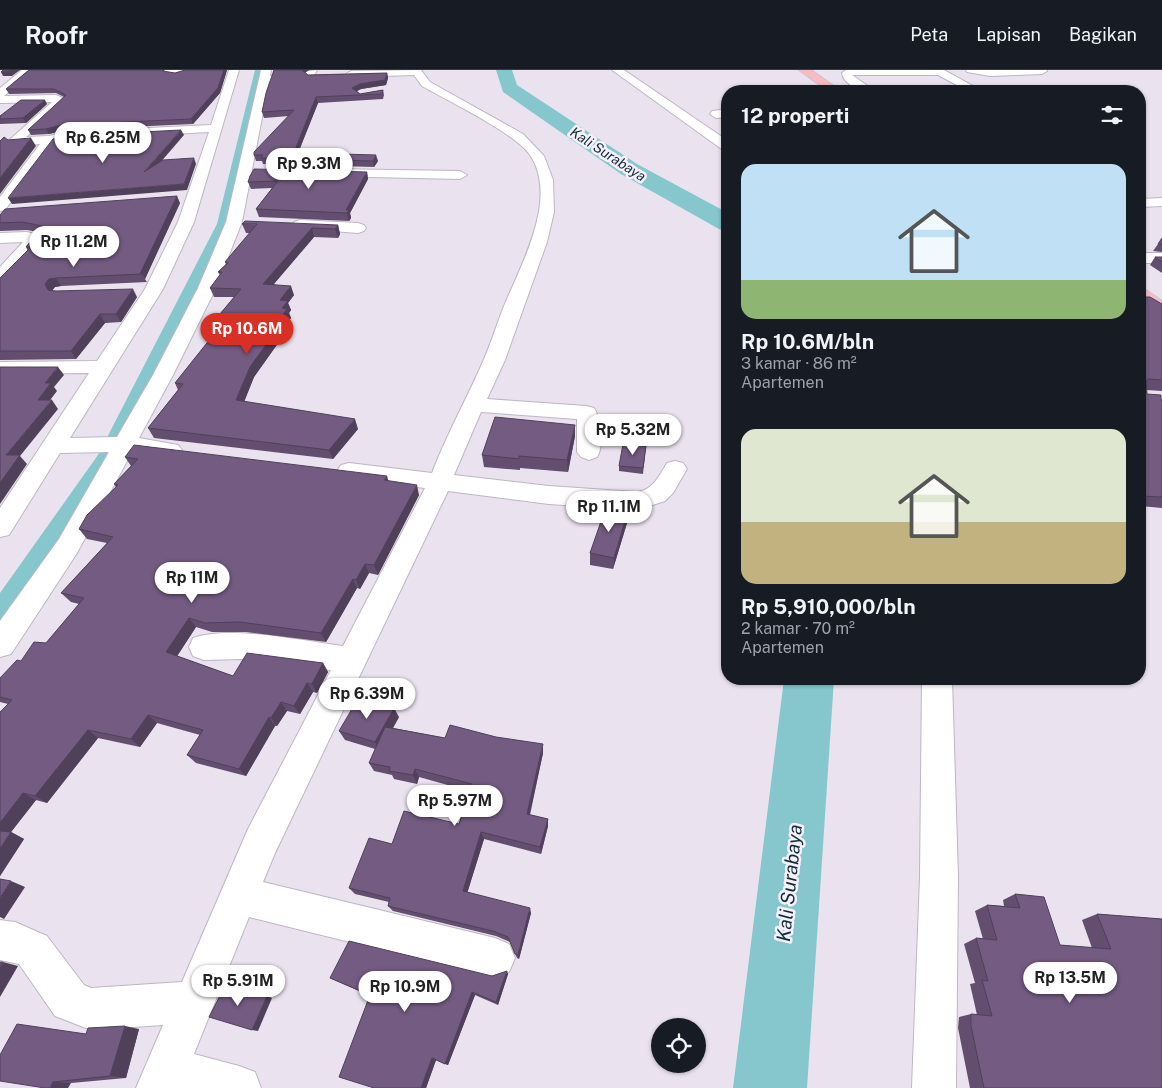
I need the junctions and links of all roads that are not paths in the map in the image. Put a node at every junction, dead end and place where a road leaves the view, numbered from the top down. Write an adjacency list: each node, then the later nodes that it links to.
1 (28, 70): 17 (street)
2 (170, 70): 7 (street)
3 (804, 70): 14 (main road)
4 (971, 70): 6 (street)
5 (619, 71): 8 (street); 20 (street)
6 (1042, 71)
7 (182, 72)
8 (638, 72)
9 (310, 73): 10 (street); 12 (street)
10 (323, 75)
11 (339, 75): 13 (street)
12 (249, 77): 19 (street); 41 (street)
13 (417, 78): 40 (street)
14 (826, 85)
15 (860, 85): 16 (street)
16 (965, 85)
17 (0, 94)
18 (0, 100): 21 (street)
19 (216, 128): 21 (street); 25 (street)
20 (721, 142)
21 (46, 146): 22 (street); 29 (street)
22 (60, 150)
23 (314, 172): 24 (street)
24 (460, 175)
25 (195, 196): 26 (street); 36 (street)
26 (176, 197)
27 (1162, 202): 28 (street)
28 (1146, 203)
29 (5, 209)
30 (282, 224): 31 (street)
31 (358, 228)
32 (0, 238): 35 (street)
33 (1146, 258): 34 (street)
34 (1162, 258)
35 (0, 277)
36 (154, 289): 37 (street); 38 (street)
37 (135, 290)
38 (105, 367): 39 (street); 42 (street)
39 (0, 368)
40 (474, 405): 43 (street); 47 (street)
41 (121, 444): 42 (street); 44 (street); 49 (street)
42 (63, 446): 48 (street)
43 (589, 452)
44 (193, 453)
45 (331, 469): 47 (street)
46 (675, 469): 47 (street)
47 (440, 482): 51 (street)
48 (0, 528)
49 (0, 645)
50 (204, 647): 51 (street)
51 (353, 660): 53 (street)
52 (937, 685): 59 (street)
53 (239, 895): 55 (street); 56 (street)
54 (0, 940): 56 (street)
55 (495, 958)
56 (194, 1002): 57 (street)
57 (161, 1079): 58 (street)
58 (239, 1088)
59 (934, 1088)

